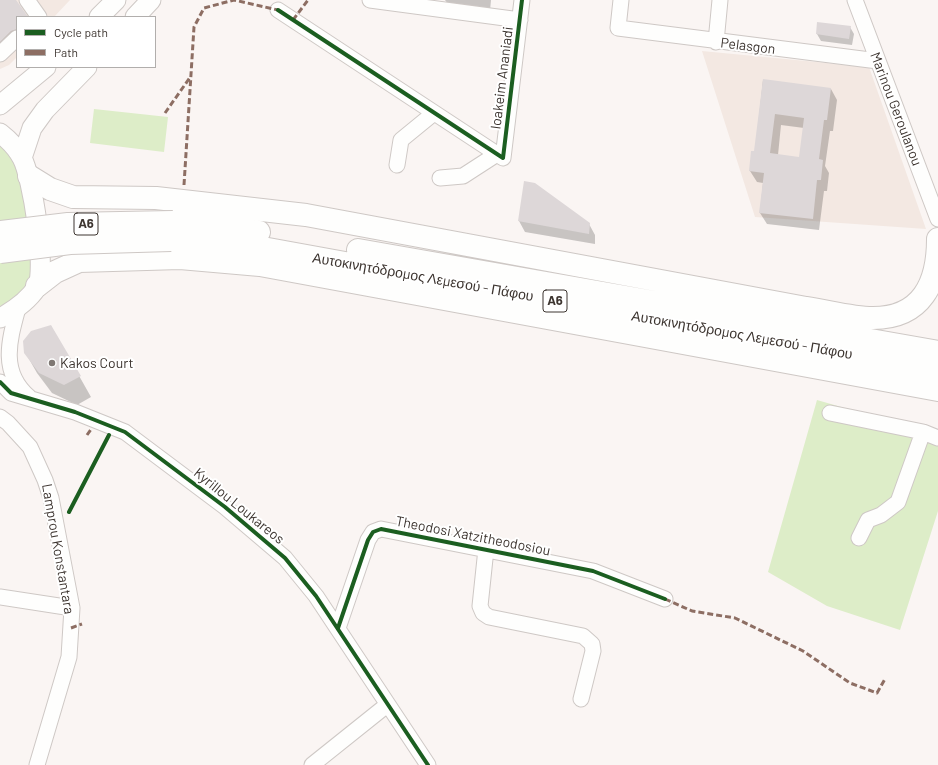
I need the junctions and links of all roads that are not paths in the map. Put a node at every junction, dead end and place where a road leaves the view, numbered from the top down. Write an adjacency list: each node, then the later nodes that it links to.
1 (26, 0): 10 (street)
2 (116, 0): 11 (main road)
3 (151, 0): 12 (main road)
4 (370, 0): 13 (street)
5 (522, 0): 13 (street, Ioakeim Ananiadi)
6 (621, 0): 15 (street, Pelasgon)
7 (720, 0): 15 (street)
8 (857, 2): 17 (street, Marinou Geroulanou)
9 (278, 10): 21 (street)
10 (38, 16)
11 (100, 16)
12 (136, 16)
13 (520, 20): 23 (street, Ioakeim Ananiadi)
14 (16, 39): 16 (street)
15 (716, 42): 17 (street, Pelasgon)
16 (0, 54)
17 (878, 61): 27 (street, Marinou Geroulanou)
18 (45, 68): 20 (main road)
19 (86, 68): 25 (main road)
20 (0, 105)
21 (434, 113): 23 (street); 24 (street)
22 (0, 133): 25 (main road)
23 (500, 156): 26 (street)
24 (397, 165)
25 (26, 167): 32 (main road); 34 (highway)
26 (440, 178)
27 (938, 219)
28 (172, 231): 29 (highway, Αυτοκινητόδρομος Λεμεσού - Πάφου / A6, bridge); 31 (highway, Αυτοκινητόδρομος Λεμεσού - Πάφου / A6, bridge); 37 (highway, Αυτοκινητόδρομος Λεμεσού - Πάφου / A6); 39 (highway, Αυτοκινητόδρομος Λεμεσού - Πάφου / A6)
29 (0, 232)
30 (938, 240): 34 (highway)
31 (0, 252)
32 (37, 286): 33 (main road); 39 (highway)
33 (18, 308): 35 (main road); 40 (street, Kyrillou Loukareos)
34 (806, 308): 36 (highway)
35 (0, 318)
36 (938, 340)
37 (938, 352)
38 (0, 382): 40 (street, Kyrillou Loukareos)
39 (936, 385)
40 (33, 400): 50 (street, Kyrillou Loukareos)
41 (830, 413): 43 (street)
42 (0, 417): 49 (street, Lamprou Konstantara)
43 (923, 432): 44 (street); 45 (street)
44 (938, 438)
45 (859, 538)
46 (486, 549): 48 (street, Theodosi Xatzitheodosiou); 50 (street, Theodosi Xatzitheodosiou); 51 (street, Theodosi Xatzitheodosiou)
47 (0, 597): 49 (street)
48 (665, 599)
49 (72, 608): 53 (street, Lamprou Konstantara)
50 (338, 628): 52 (street, Kyrillou Loukareos)
51 (582, 699)
52 (387, 705): 54 (street); 55 (street, Kyrillou Loukareos)
53 (37, 765)
54 (312, 765)
55 (428, 765)

